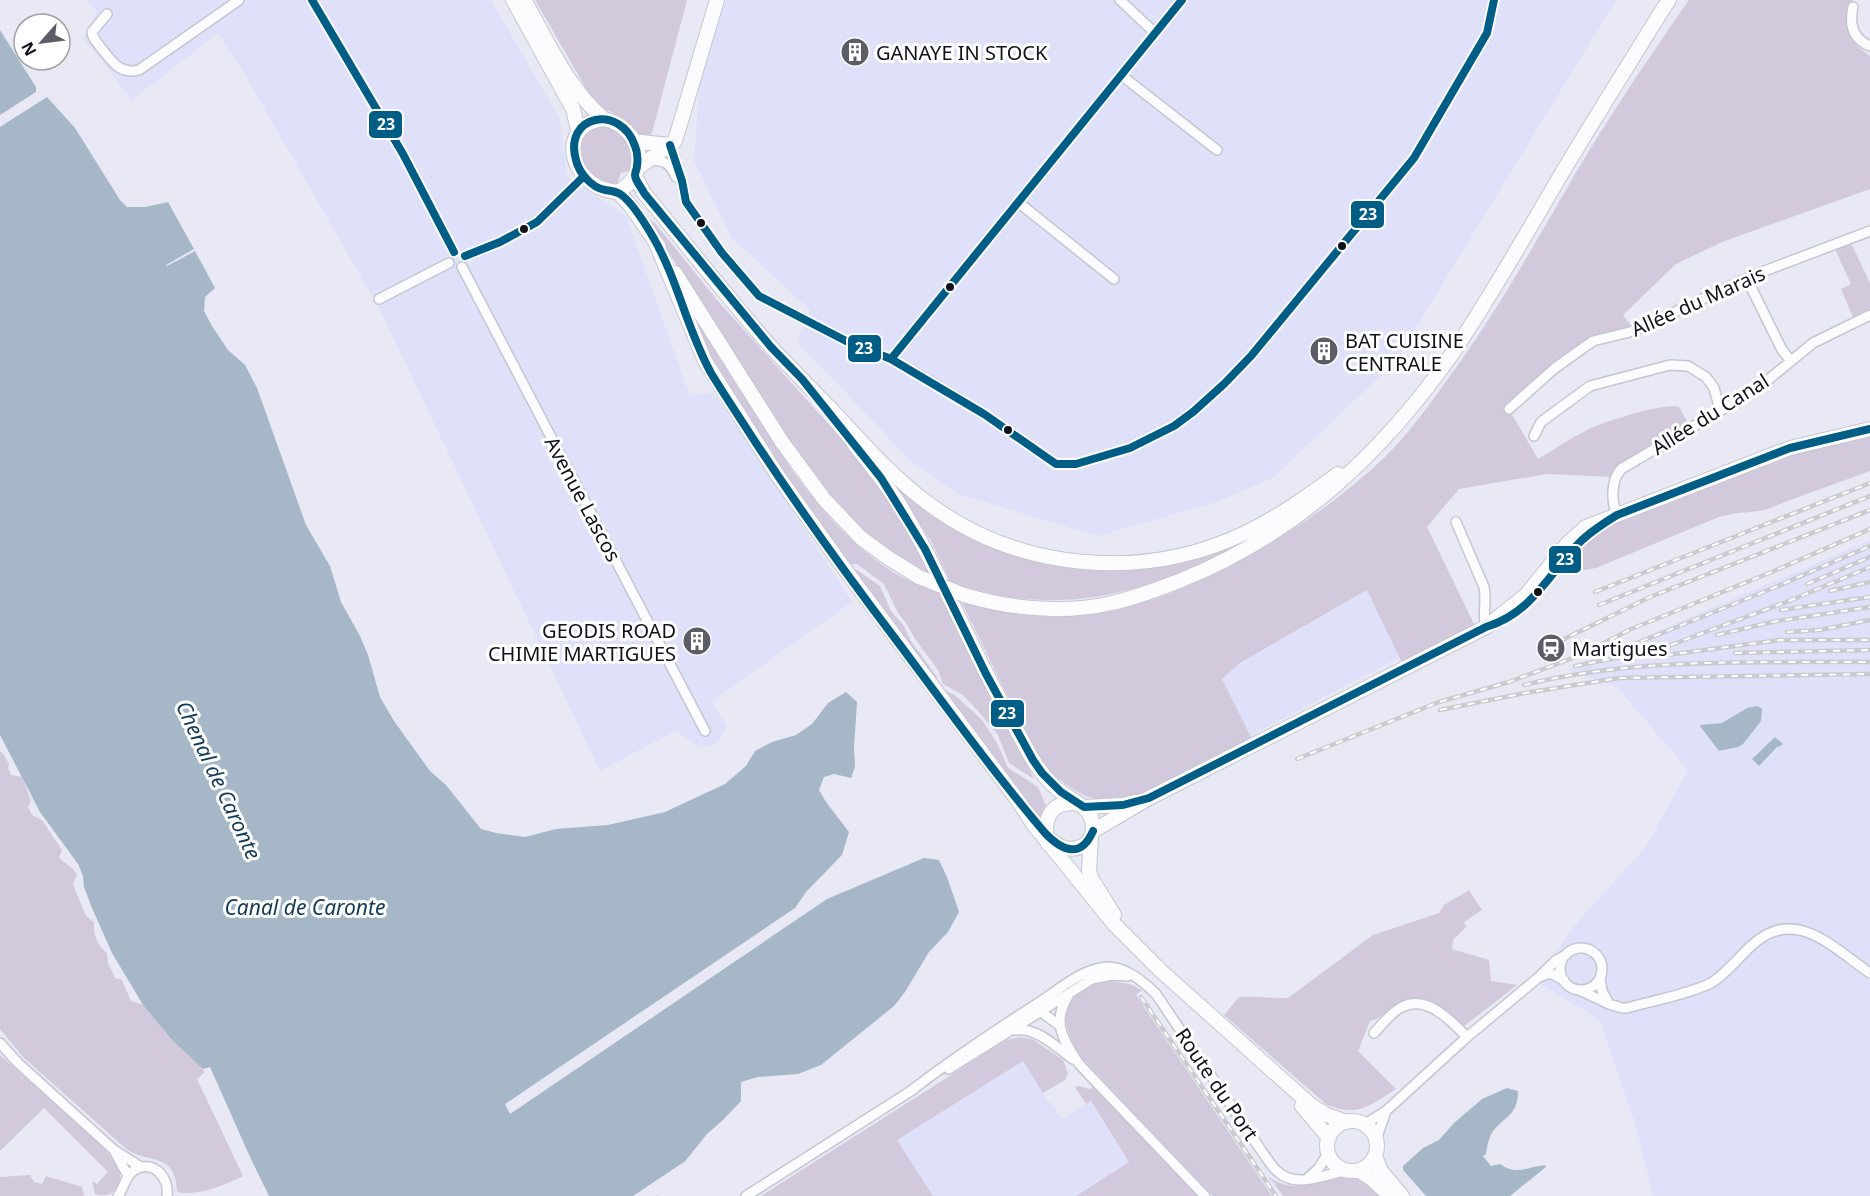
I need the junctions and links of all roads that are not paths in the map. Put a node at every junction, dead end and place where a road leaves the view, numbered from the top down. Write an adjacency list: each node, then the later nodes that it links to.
1 (239, 0): 12 (street)
2 (312, 0): 29 (street)
3 (513, 0): 18 (street)
4 (524, 0): 17 (street)
5 (717, 0): 20 (street)
6 (1120, 0): 13 (street)
7 (1182, 0): 13 (street)
8 (1494, 0): 37 (street)
9 (1670, 0): 15 (street)
10 (1678, 0): 15 (street)
11 (1853, 8): 14 (street)
12 (107, 14)
13 (1155, 33): 16 (street)
14 (1870, 46)
15 (1632, 60): 44 (street)
16 (1121, 75): 21 (street); 26 (street)
17 (604, 119): 18 (street); 19 (street)
18 (578, 130): 23 (street)
19 (636, 143): 20 (street); 22 (street)
20 (673, 143): 22 (street); 25 (street)
21 (1217, 150)
22 (641, 167): 24 (street); 25 (street); 39 (street)
23 (584, 176): 24 (street); 30 (street)
24 (618, 192): 28 (street)
25 (686, 202): 37 (street)
26 (1018, 202): 33 (street); 37 (street)
27 (1870, 231): 34 (street, Allée du Marais)
28 (655, 241): 44 (street, bridge); 52 (street)
29 (454, 252): 30 (street); 31 (street)
30 (465, 256): 32 (street)
31 (449, 263): 32 (street); 35 (street)
32 (462, 267): 48 (street, Avenue Lascos)
33 (1114, 279)
34 (1747, 279): 38 (street); 40 (street, Allée du Marais)
35 (379, 299)
36 (1870, 315): 38 (street, Allée du Canal)
37 (891, 359)
38 (1791, 361): 41 (street, Allée du Canal)
39 (802, 379): 44 (street); 50 (street)
40 (1509, 409)
41 (1720, 410): 43 (street); 45 (street, Allée du Canal)
42 (1870, 429): 45 (street)
43 (1533, 436)
44 (1381, 442)
45 (1617, 515): 47 (street)
46 (1456, 522): 47 (street)
47 (1486, 627): 49 (street)
48 (705, 731)
49 (1149, 798): 50 (street); 51 (street)
50 (1081, 806): 51 (street); 52 (street)
51 (1092, 834): 52 (street); 53 (street)
52 (1047, 839): 53 (street)
53 (1134, 944): 72 (street)
54 (1566, 955): 57 (street); 58 (street); 59 (street)
55 (1870, 973): 62 (street)
56 (1134, 976): 61 (street, Route du Port); 63 (street, Route du Port); 85 (street, Route du Port)
57 (1539, 976): 59 (street); 69 (street)
58 (1600, 978): 60 (street); 62 (street)
59 (1564, 980): 60 (street)
60 (1579, 990): 62 (street)
61 (1069, 993): 64 (street, Route du Port); 65 (street)
62 (1609, 1004)
63 (1032, 1006): 64 (street); 73 (street, Route du Port)
64 (1038, 1014): 65 (street); 66 (street, Route du Port); 68 (street)
65 (1059, 1025): 71 (street)
66 (1012, 1030): 68 (street); 73 (street, Route du Port)
67 (1374, 1033): 69 (street)
68 (1042, 1036): 71 (street)
69 (1467, 1037): 74 (street)
70 (0, 1043): 79 (street)
71 (1079, 1064): 90 (street)
72 (1267, 1067): 75 (street); 77 (street)
73 (909, 1092): 89 (street, Route du Port)
74 (1386, 1111): 76 (street); 78 (street)
75 (1347, 1122): 76 (street); 77 (street)
76 (1365, 1125): 78 (street)
77 (1329, 1138): 80 (street)
78 (1376, 1140): 81 (street)
79 (114, 1150): 82 (street); 84 (street)
80 (1328, 1153): 83 (street); 85 (street)
81 (1375, 1156): 83 (street); 92 (street)
82 (141, 1167): 84 (street); 88 (street)
83 (1353, 1170): 85 (street, Route du Port); 91 (street)
84 (126, 1180): 86 (street); 87 (street)
85 (1306, 1180)
86 (118, 1196)
87 (125, 1196)
88 (167, 1196)
89 (746, 1196)
90 (1205, 1196)
91 (1390, 1196)
92 (1402, 1196)

